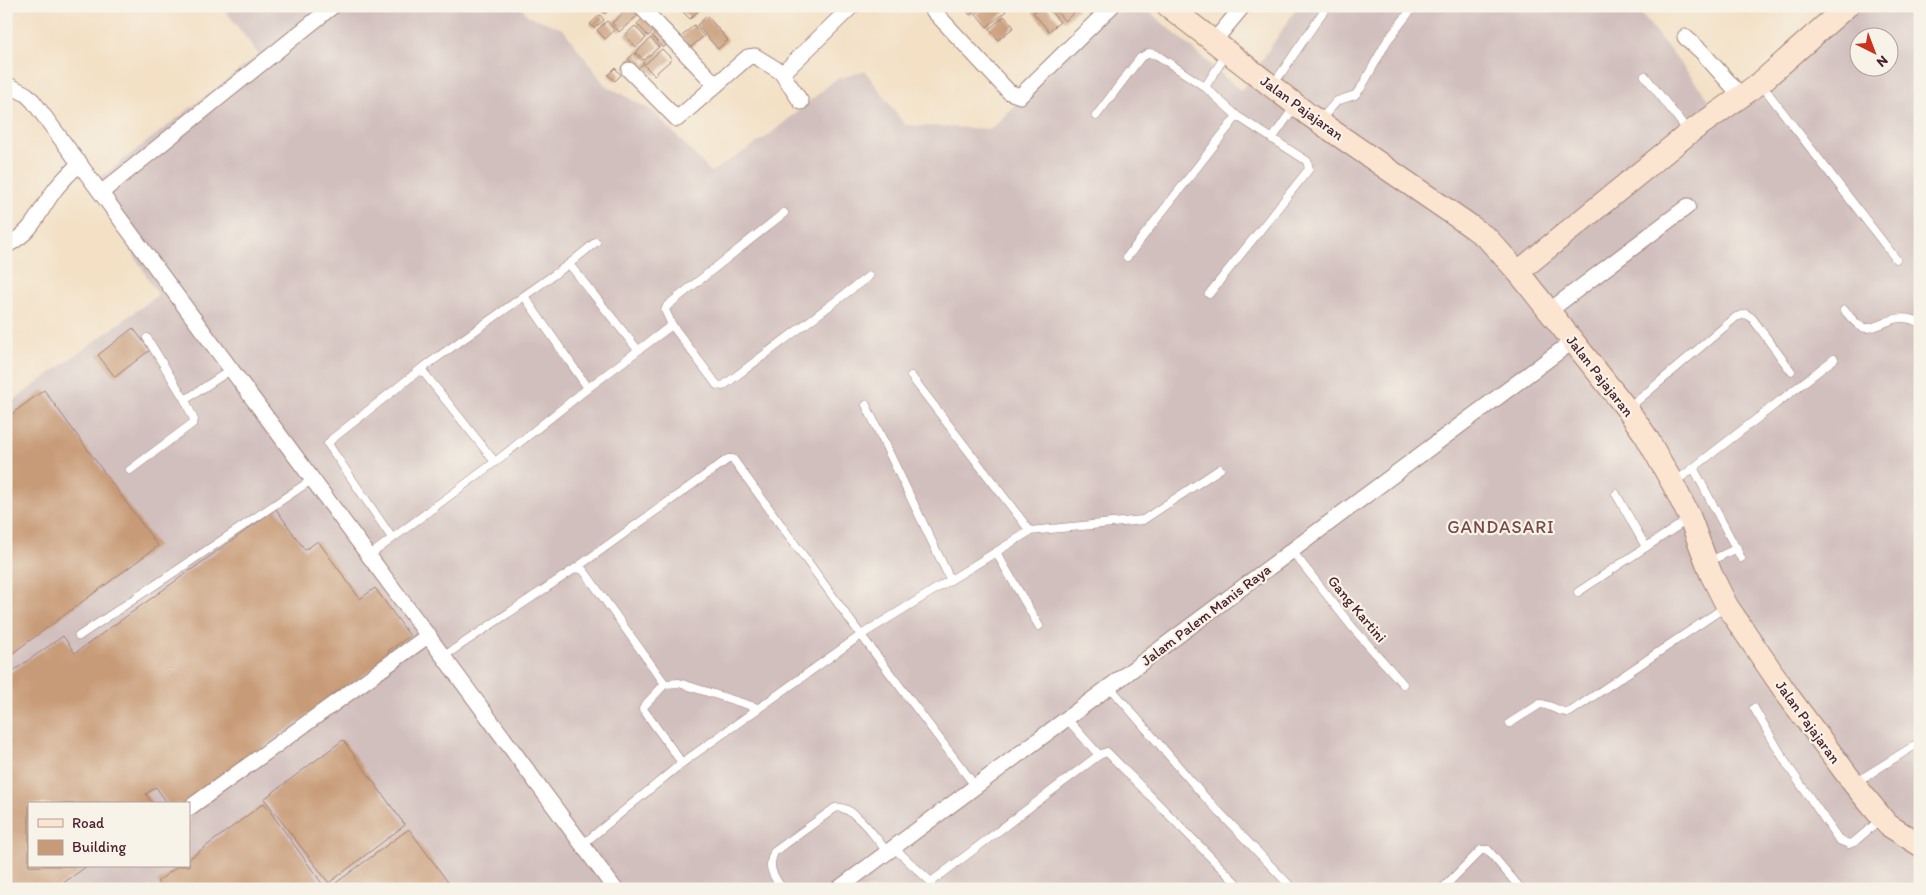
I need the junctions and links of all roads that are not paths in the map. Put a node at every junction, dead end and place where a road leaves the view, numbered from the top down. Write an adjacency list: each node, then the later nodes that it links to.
1 (333, 6): 30 (street)
2 (929, 6): 3 (street)
3 (1112, 6)
4 (1168, 6): 12 (main road, Jalan Pajajaran)
5 (1243, 6): 12 (street)
6 (1327, 6): 20 (lane)
7 (1414, 6): 26 (lane)
8 (1847, 6): 16 (main road)
9 (646, 8): 18 (street)
10 (847, 8): 14 (street)
11 (1685, 37): 21 (street)
12 (1221, 46): 19 (lane); 20 (main road, Jalan Pajajaran)
13 (629, 70): 18 (street)
14 (781, 72): 18 (street); 22 (street)
15 (1645, 76): 27 (lane)
16 (1760, 83): 21 (main road); 36 (lane)
17 (6, 84): 29 (street)
18 (716, 86)
19 (1205, 87): 24 (lane); 25 (lane)
20 (1272, 87): 23 (main road, Jalan Pajajaran)
21 (1741, 96): 27 (main road)
22 (800, 102)
23 (1296, 105): 26 (main road, Jalan Pajajaran); 28 (lane)
24 (1096, 116)
25 (1237, 116): 28 (lane); 35 (lane)
26 (1318, 122): 38 (main road, Jalan Pajajaran)
27 (1689, 133): 38 (main road)
28 (1272, 139): 40 (lane)
29 (80, 162): 30 (street); 34 (street)
30 (102, 192): 50 (street)
31 (1688, 206): 43 (street)
32 (784, 213): 45 (lane)
33 (596, 242): 37 (lane)
34 (6, 246)
35 (1127, 256)
36 (1896, 259)
37 (569, 264): 41 (lane); 48 (lane)
38 (1518, 272): 43 (main road, Jalan Pajajaran)
39 (868, 276): 45 (lane)
40 (1209, 294)
41 (524, 296): 51 (lane); 54 (lane)
42 (1844, 310): 44 (lane)
43 (1549, 311): 47 (main road, Jalan Pajajaran)
44 (1920, 323)
45 (672, 325): 48 (lane)
46 (146, 338): 55 (lane)
47 (1573, 341): 57 (main road, Jalan Pajajaran); 70 (street, Jalam Palem Manis Raya)
48 (638, 350): 54 (lane)
49 (1834, 359): 60 (lane)
50 (232, 368): 55 (lane); 62 (street)
51 (421, 369): 58 (lane); 67 (lane)
52 (1791, 371): 57 (lane)
53 (911, 376): 66 (lane)
54 (588, 388): 58 (lane)
55 (185, 400): 61 (lane)
56 (866, 405): 76 (lane)
57 (1627, 409): 63 (main road, Jalan Pajajaran)
58 (495, 462): 67 (lane)
59 (1220, 469): 66 (lane)
60 (1694, 469): 63 (lane); 69 (lane)
61 (130, 470)
62 (313, 478): 72 (street); 82 (lane)
63 (1673, 484): 65 (main road, Jalan Pajajaran)
64 (1616, 494): 68 (lane)
65 (1690, 518): 68 (lane); 74 (main road, Jalan Pajajaran)
66 (1030, 532): 71 (lane)
67 (392, 538): 72 (lane)
68 (1646, 547): 77 (lane)
69 (1737, 548): 73 (lane); 74 (lane)
70 (1292, 551): 85 (lane, Gang Kartini); 86 (street, Jalam Palem Manis Raya)
71 (996, 552): 76 (lane); 79 (lane)
72 (370, 555): 81 (street)
73 (1741, 558)
74 (1706, 563): 78 (main road, Jalan Pajajaran)
75 (576, 568): 80 (lane); 83 (lane); 84 (lane)
76 (950, 579): 80 (lane)
77 (1578, 592)
78 (1727, 606): 90 (lane); 94 (main road, Jalan Pajajaran)
79 (1039, 626)
80 (860, 634): 87 (lane); 95 (lane)
81 (429, 635): 83 (street); 96 (street)
82 (79, 636)
83 (444, 656): 98 (street)
84 (665, 684): 87 (lane); 93 (lane)
85 (1402, 684)
86 (1110, 687): 89 (street, Jalam Palem Manis Raya); 106 (lane)
87 (758, 708): 93 (lane)
88 (1754, 708): 97 (lane)
89 (1067, 719): 92 (lane); 95 (street, Jalam Palem Manis Raya)
90 (1510, 723)
91 (1920, 742): 94 (lane)
92 (1100, 755): 101 (lane); 105 (lane)
93 (682, 763): 98 (lane)
94 (1854, 784): 97 (main road, Jalan Pajajaran)
95 (976, 787): 100 (street, Jalam Palem Manis Raya)
96 (190, 807)
97 (1882, 818): 99 (main road, Jalan Pajajaran)
98 (583, 844): 102 (street)
99 (1920, 845)
100 (890, 850): 101 (lane); 103 (lane); 104 (street, Jalam Palem Manis Raya)
101 (931, 885)
102 (615, 889)
103 (782, 889)
104 (838, 889)
105 (1242, 889)
106 (1293, 889)
107 (1442, 889): 108 (lane)
108 (1521, 889)

